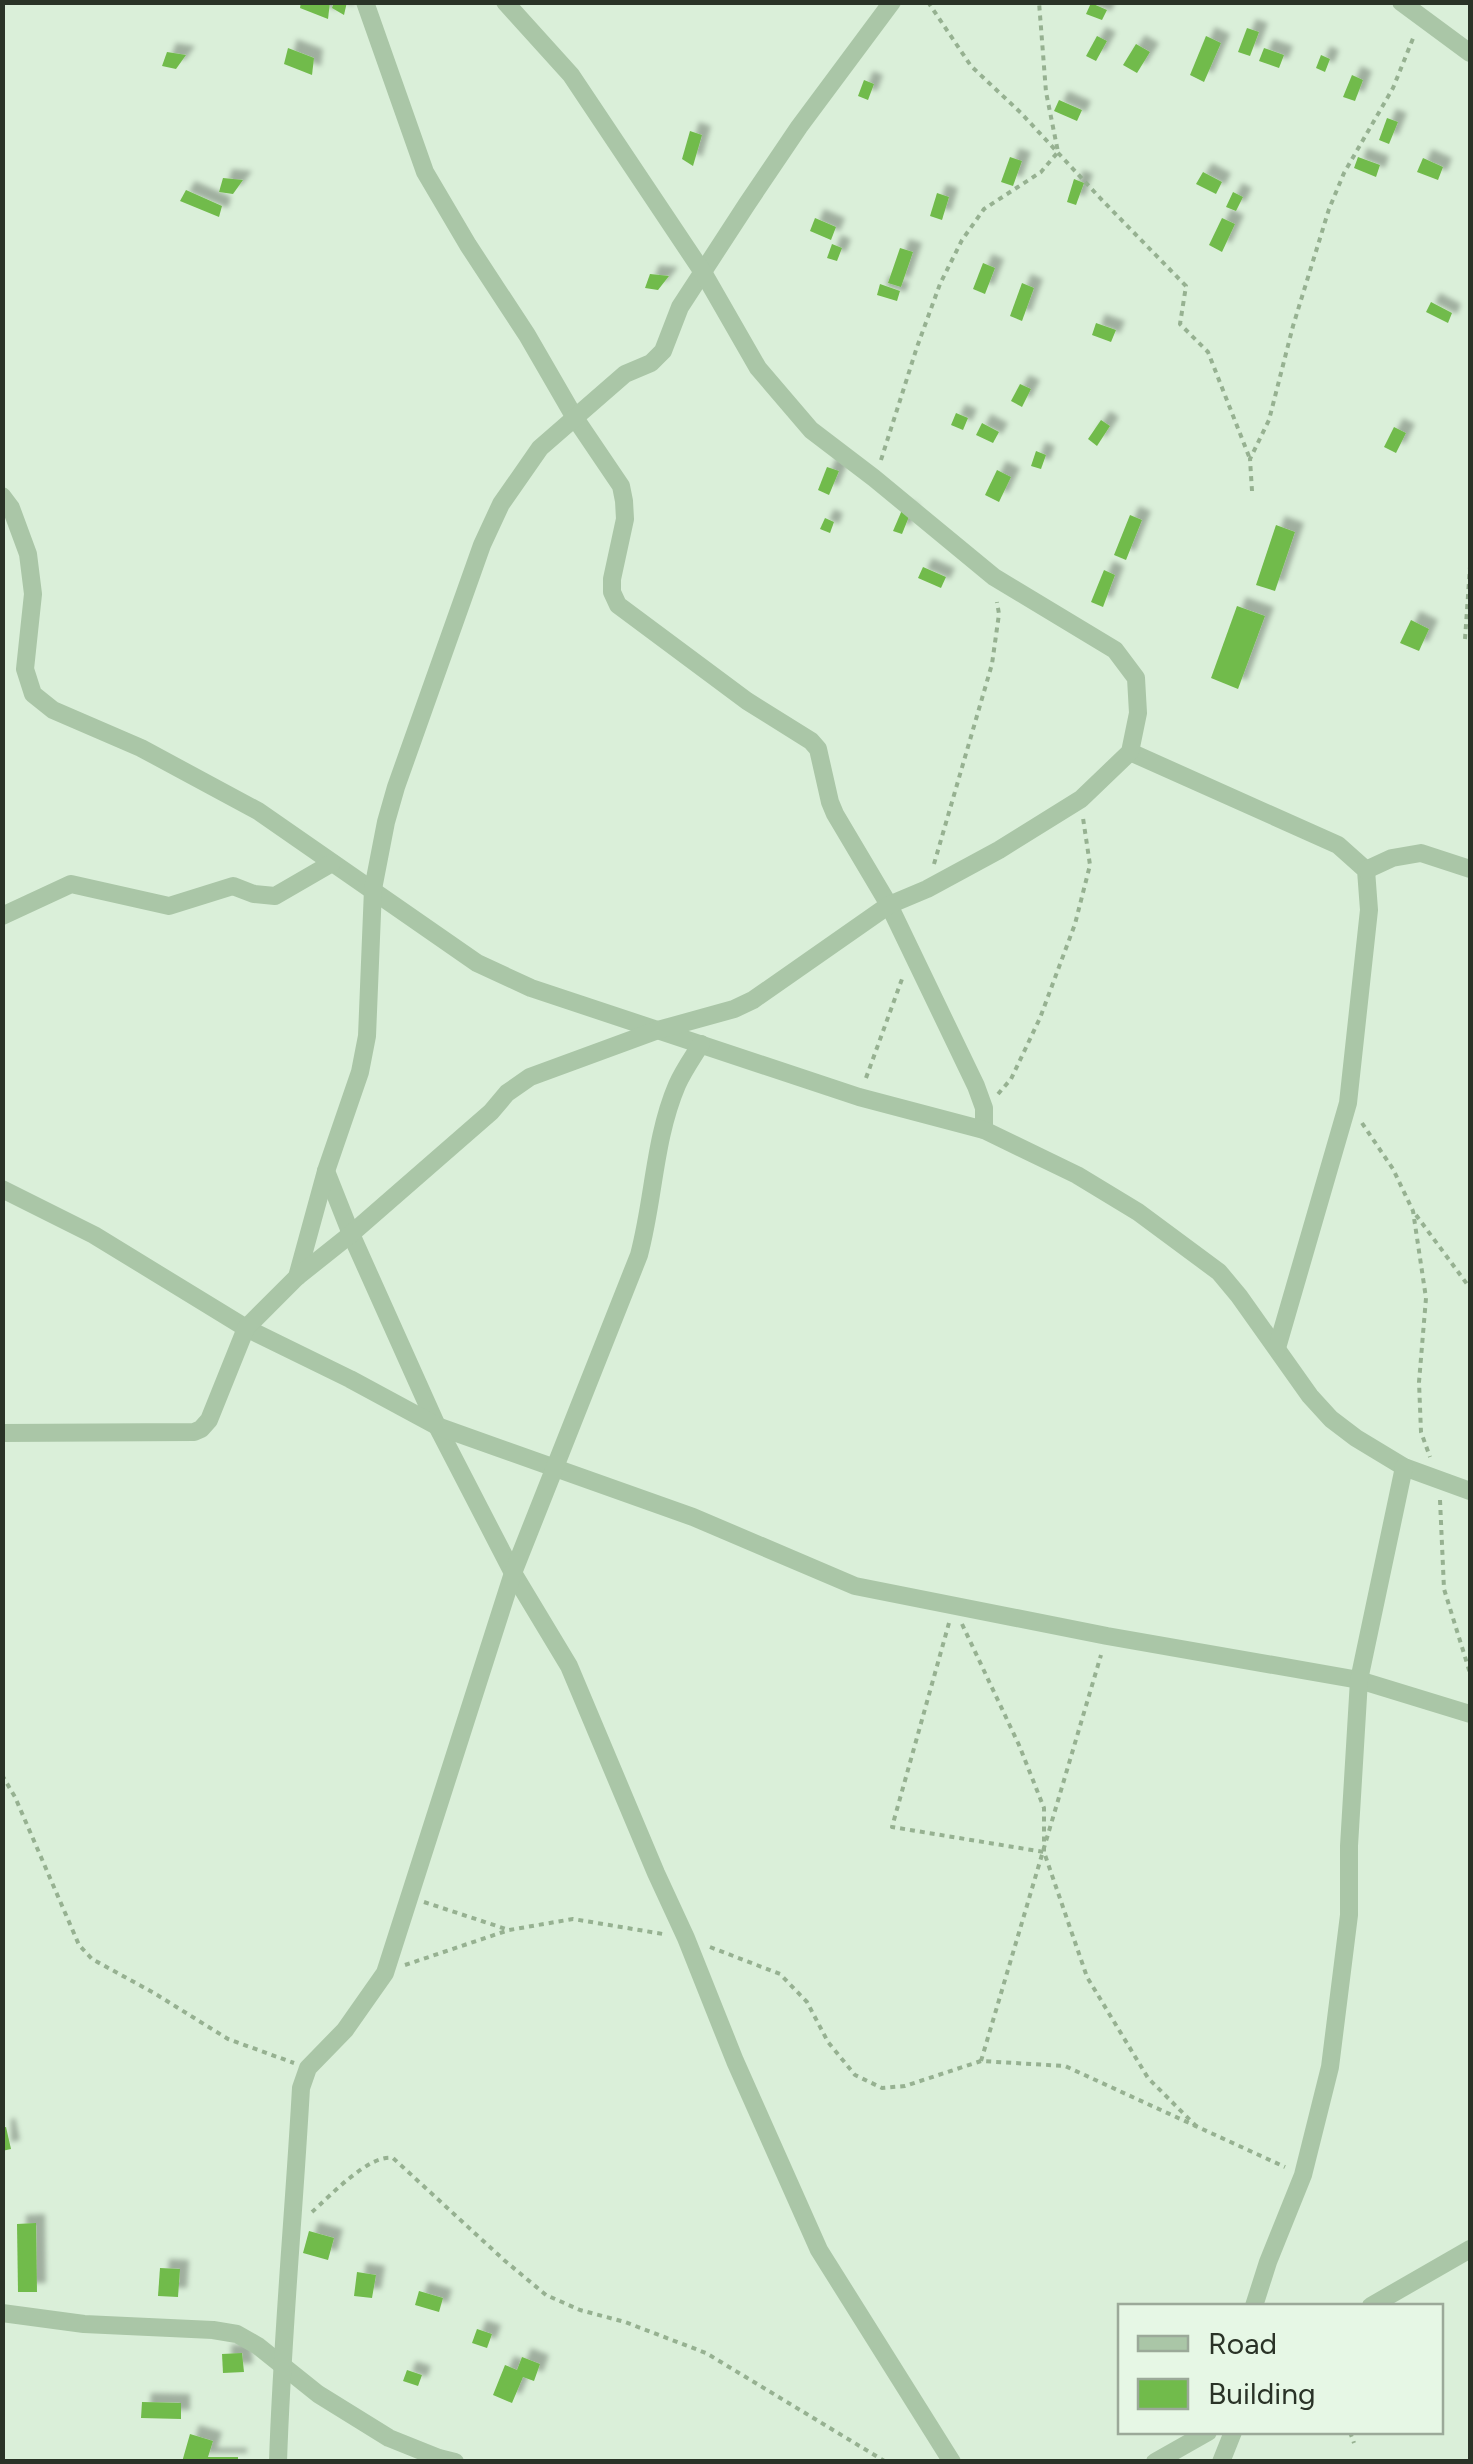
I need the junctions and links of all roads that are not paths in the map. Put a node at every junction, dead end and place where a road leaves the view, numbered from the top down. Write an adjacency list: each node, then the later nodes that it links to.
1 (365, 2): 7 (street)
2 (505, 2): 6 (street)
3 (892, 2): 6 (street)
4 (1401, 2): 5 (street)
5 (1470, 54)
6 (704, 274): 7 (street); 9 (street)
7 (576, 418): 13 (street); 14 (street)
8 (2, 496): 10 (street)
9 (1130, 752): 12 (street); 14 (street)
10 (332, 862): 13 (street); 15 (street)
11 (1470, 869): 12 (street)
12 (1366, 870): 24 (street)
13 (373, 890): 16 (street); 19 (street)
14 (890, 904): 16 (street); 18 (street)
15 (2, 916)
16 (658, 1030): 17 (street); 21 (street)
17 (701, 1044): 18 (street); 28 (street)
18 (984, 1130): 24 (street)
19 (326, 1171): 21 (street); 22 (street)
20 (2, 1189): 23 (street)
21 (351, 1234): 22 (street); 25 (street)
22 (297, 1277): 23 (street)
23 (246, 1328): 25 (street); 26 (street)
24 (1277, 1348): 27 (street)
25 (437, 1426): 28 (street); 30 (street)
26 (2, 1432)
27 (1404, 1467): 29 (street); 31 (street)
28 (557, 1468): 30 (street); 31 (street)
29 (1470, 1491)
30 (513, 1572): 37 (street); 42 (street)
31 (1359, 1680): 32 (street); 34 (street)
32 (1470, 1714)
33 (1470, 2249): 35 (street)
34 (1255, 2304)
35 (1374, 2304)
36 (2, 2313): 37 (street)
37 (281, 2364): 40 (street); 41 (street)
38 (1205, 2434): 43 (street)
39 (1232, 2434): 44 (street)
40 (278, 2462)
41 (455, 2462)
42 (952, 2462)
43 (1156, 2462)
44 (1221, 2462)

